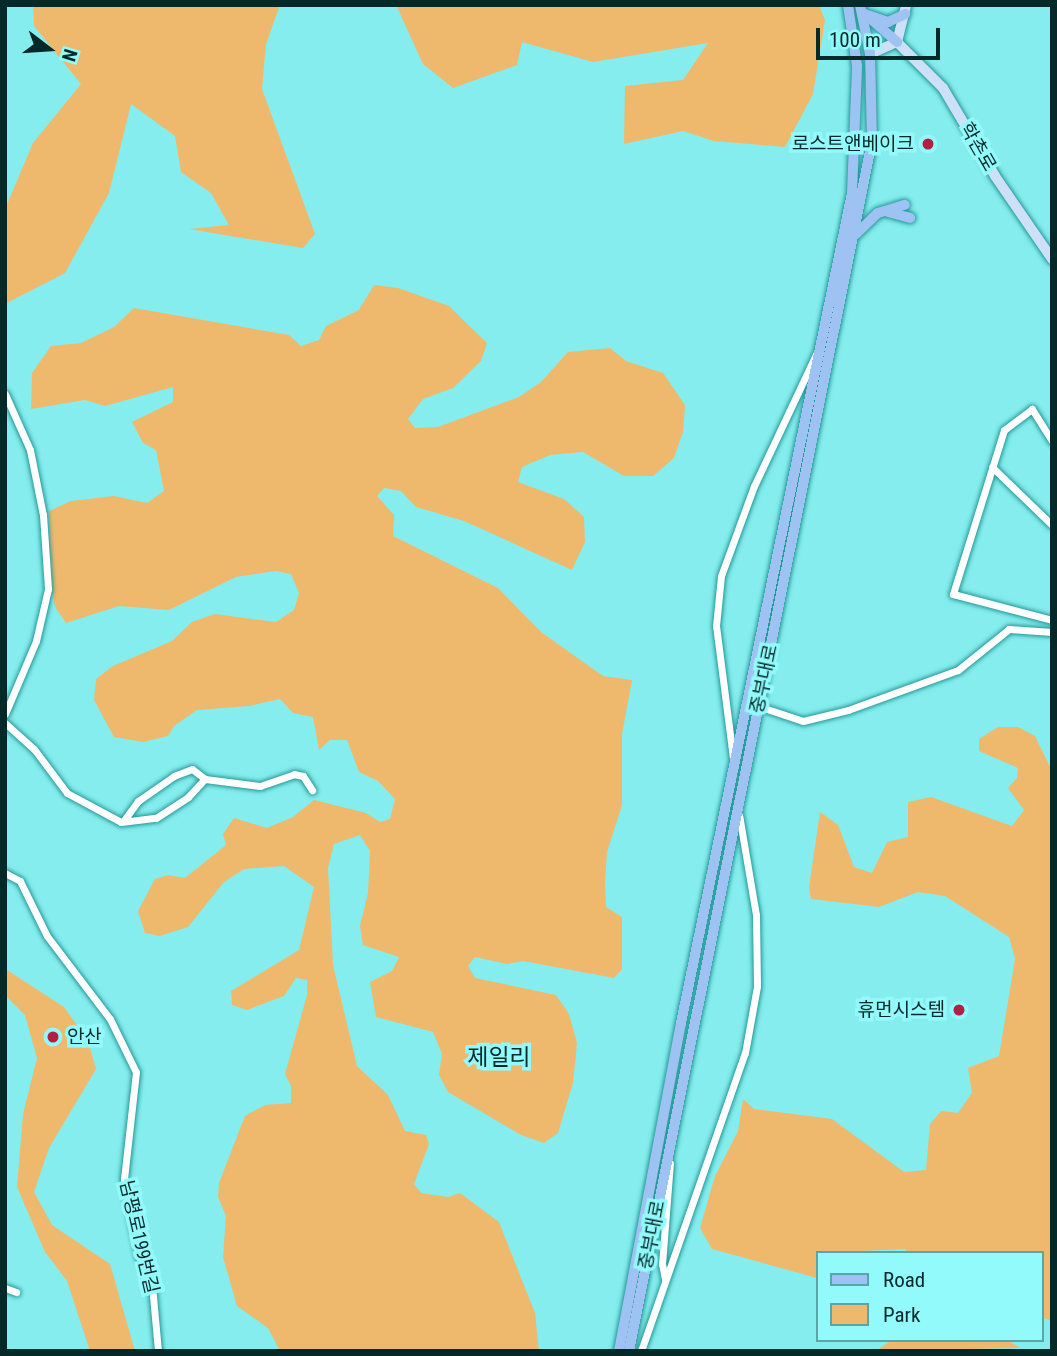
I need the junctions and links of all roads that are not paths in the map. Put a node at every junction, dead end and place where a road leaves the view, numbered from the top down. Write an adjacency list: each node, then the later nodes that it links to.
1 (848, 5): 11 (main road, 중부대로)
2 (905, 9): 3 (main road); 4 (street)
3 (864, 12): 4 (main road); 5 (main road, 중부대로)
4 (897, 42): 5 (street); 10 (street, 학촌로)
5 (870, 54): 9 (main road, 중부대로)
6 (905, 205): 7 (main road)
7 (878, 213): 8 (main road); 9 (main road)
8 (910, 218)
9 (854, 236): 20 (main road, 중부대로)
10 (1052, 259)
11 (820, 347): 23 (main road, 중부대로); 23 (street)
12 (5, 394): 21 (street)
13 (1052, 440): 14 (street)
14 (992, 467): 15 (street); 16 (street)
15 (1052, 525)
16 (1034, 616): 17 (street); 18 (street)
17 (1052, 620)
18 (1032, 629): 19 (street); 20 (street)
19 (1052, 632)
20 (758, 706): 26 (main road, 중부대로)
21 (5, 714)
22 (5, 723): 27 (street)
23 (735, 771): 34 (main road, 중부대로)
24 (205, 779): 25 (street); 27 (street); 27 (street)
25 (312, 790)
26 (737, 808): 29 (main road, 중부대로); 30 (street)
27 (124, 820)
28 (5, 873): 33 (street, 남평로199번길)
29 (669, 1151): 30 (street); 35 (main road, 중부대로)
30 (665, 1280): 36 (street)
31 (5, 1288): 32 (street)
32 (16, 1292)
33 (158, 1351)
34 (619, 1351)
35 (629, 1351)
36 (641, 1351)

